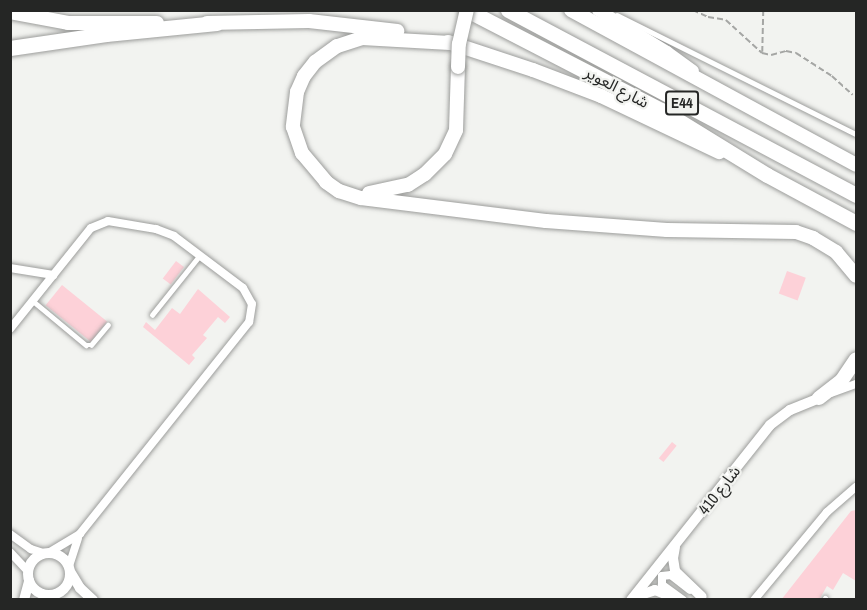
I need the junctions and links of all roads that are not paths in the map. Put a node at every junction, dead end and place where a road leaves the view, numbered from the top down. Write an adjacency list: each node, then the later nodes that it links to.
1 (467, 10): 13 (main road, bridge); 14 (highway, شارع العوير / E44)
2 (508, 10): 15 (highway, شارع العوير / E44)
3 (572, 10): 10 (main road)
4 (598, 10): 10 (main road)
5 (609, 10): 11 (lane)
6 (10, 12): 7 (main road)
7 (216, 23): 8 (main road); 9 (highway)
8 (450, 43): 13 (main road); 14 (main road)
9 (10, 48)
10 (700, 78): 12 (main road)
11 (856, 134)
12 (856, 165)
13 (315, 169): 20 (main road)
14 (766, 175): 16 (highway, شارع العوير / E44)
15 (856, 195)
16 (856, 223)
17 (200, 255): 19 (street); 22 (lane); 30 (street)
18 (10, 268): 19 (street)
19 (53, 275): 21 (street)
20 (856, 276)
21 (33, 301): 23 (lane); 24 (street)
22 (152, 315)
23 (108, 325)
24 (10, 328)
25 (856, 359): 27 (main road)
26 (856, 384): 27 (street)
27 (819, 398): 31 (street, شارع 410)
28 (856, 487): 37 (street)
29 (10, 534): 33 (street)
30 (80, 534): 33 (street); 34 (street)
31 (675, 545): 38 (street); 43 (street, شارع 410)
32 (10, 552): 35 (street)
33 (46, 553): 34 (street); 35 (street)
34 (70, 569): 36 (street); 42 (street)
35 (28, 576): 36 (street); 39 (street)
36 (52, 595): 40 (street); 41 (street)
37 (758, 597)
38 (704, 598): 45 (street)
39 (24, 600)
40 (37, 600)
41 (68, 600)
42 (93, 600)
43 (632, 600): 44 (street)
44 (678, 600)
45 (683, 600)

